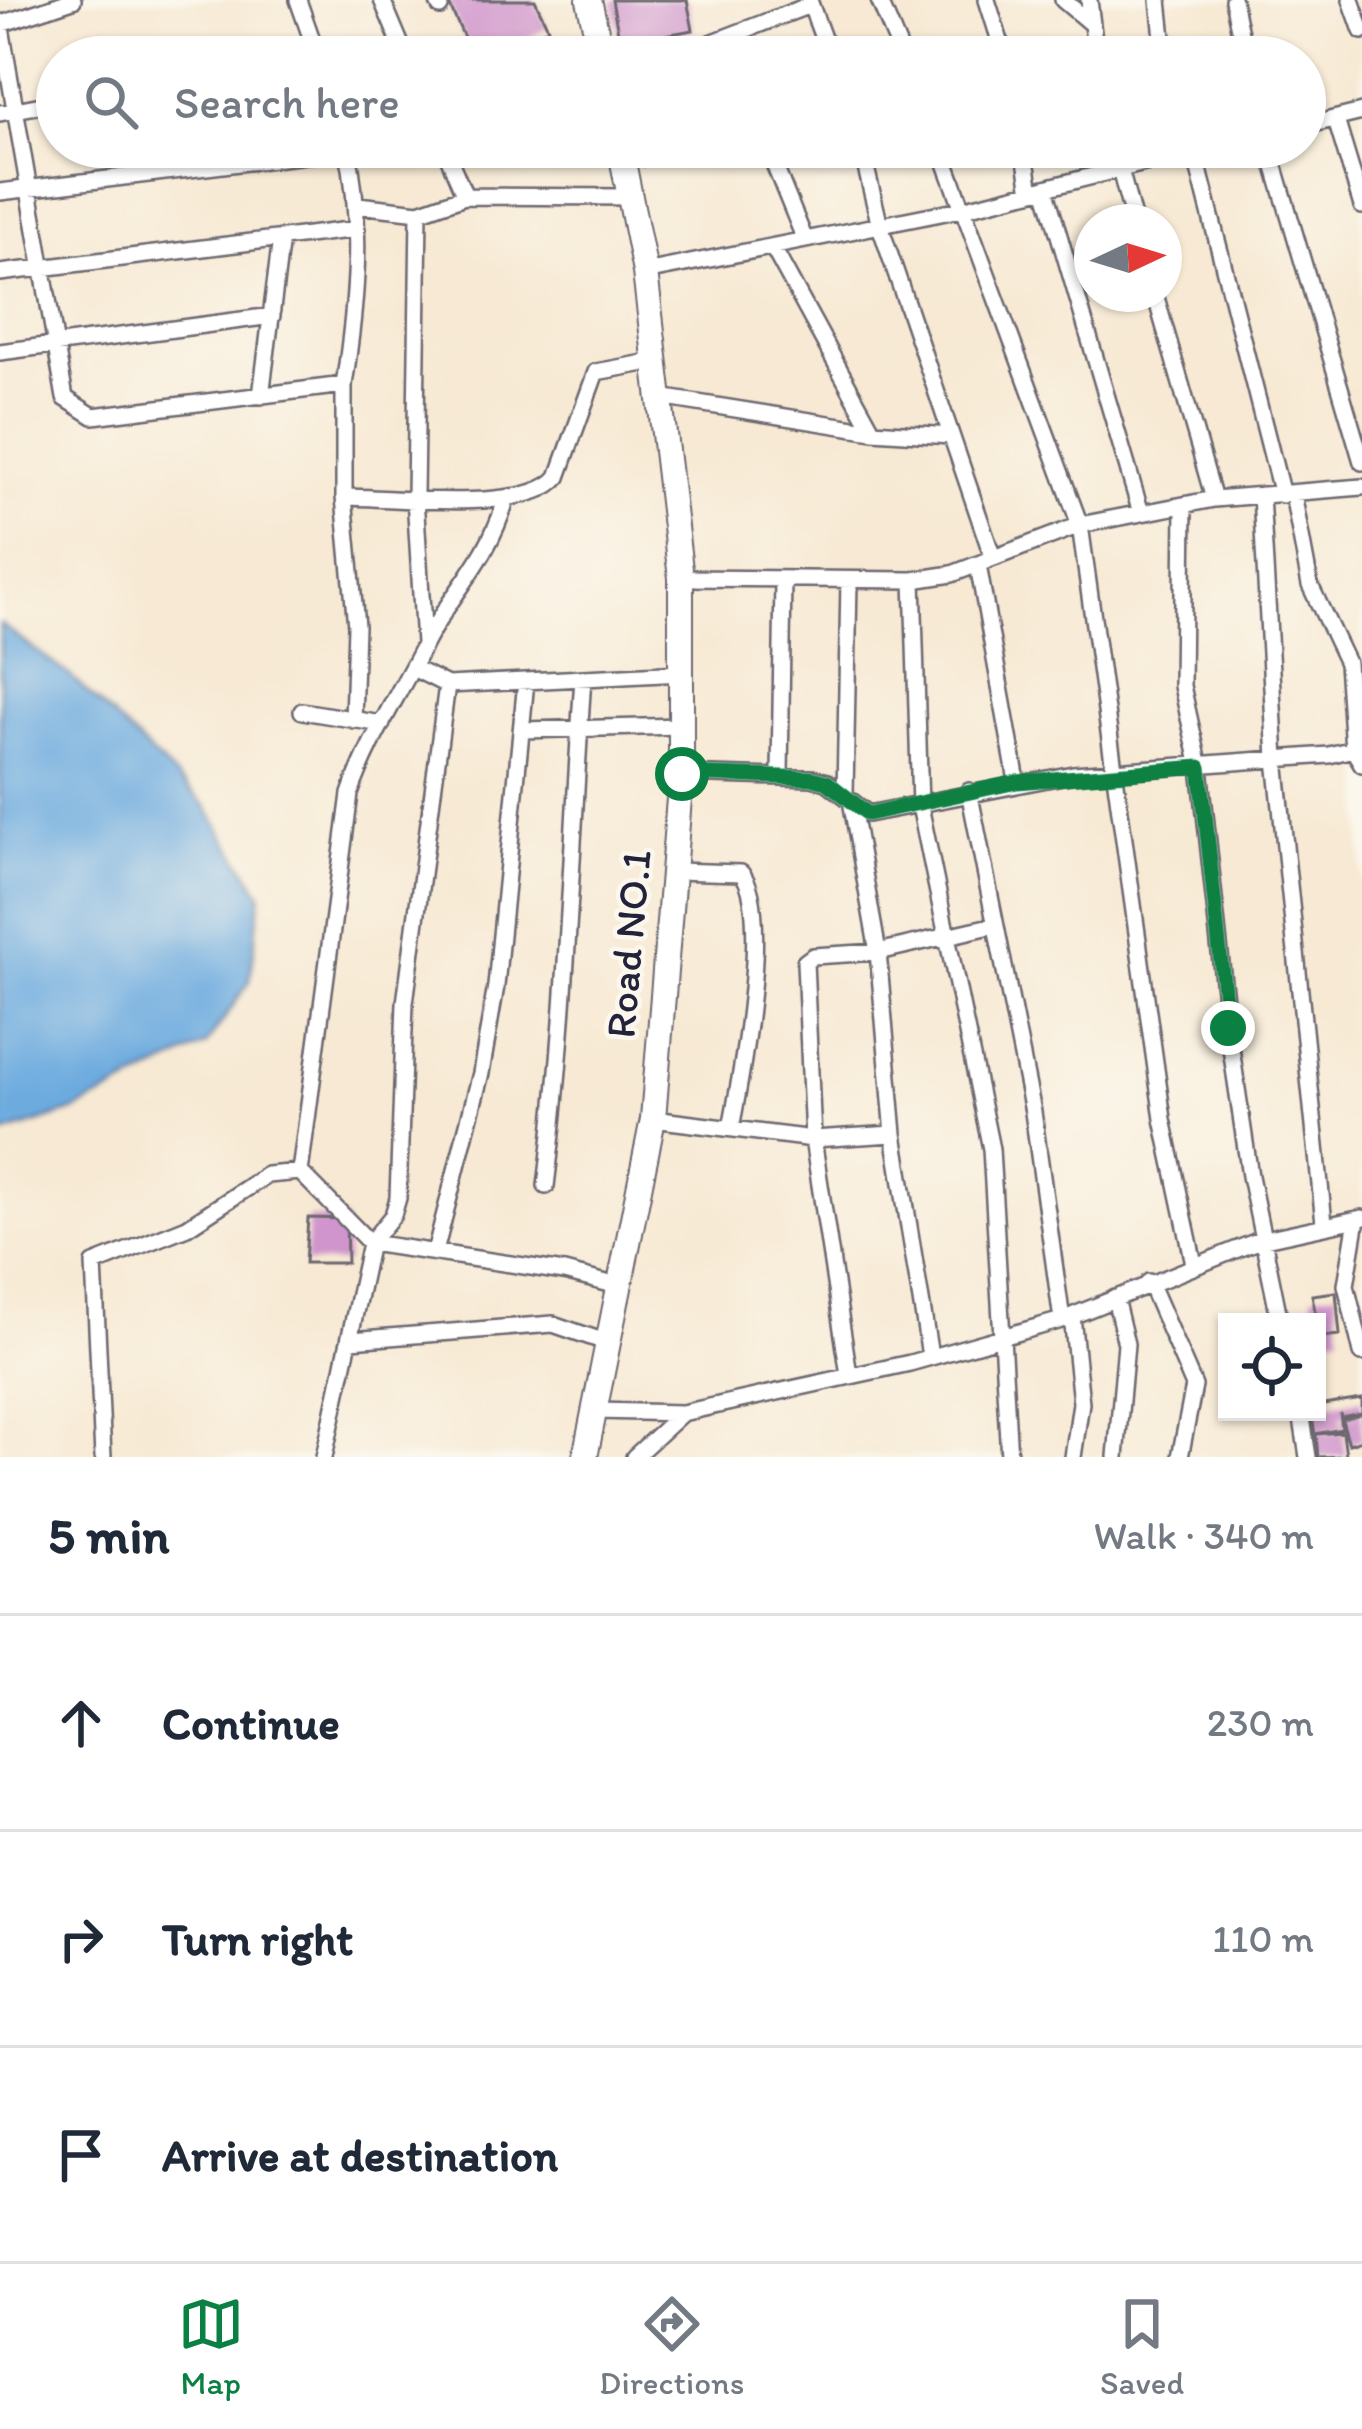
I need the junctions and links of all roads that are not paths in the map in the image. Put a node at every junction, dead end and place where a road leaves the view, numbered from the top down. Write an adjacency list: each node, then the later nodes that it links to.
1 (73, 0): 14 (street)
2 (298, 0): 16 (street)
3 (382, 0): 17 (street)
4 (589, 0): 18 (highway)
5 (879, 0): 21 (street)
6 (987, 0): 22 (street)
7 (1063, 0): 13 (street)
8 (1089, 0): 13 (street)
9 (1160, 0): 24 (street)
10 (1233, 0): 25 (street)
11 (1351, 0): 15 (street)
12 (809, 3): 19 (street); 20 (street)
13 (1089, 22): 23 (street)
14 (1, 30): 26 (street)
15 (1362, 31)
16 (311, 36)
17 (397, 36)
18 (597, 36)
19 (726, 36)
20 (822, 36)
21 (894, 36)
22 (998, 36)
23 (1092, 36)
24 (1163, 36)
25 (1241, 36)
26 (8, 111): 42 (street)
27 (1362, 112): 28 (street)
28 (1336, 120): 29 (street); 49 (street)
29 (1326, 122)
30 (187, 168): 42 (street)
31 (352, 168): 48 (street)
32 (453, 168): 45 (street)
33 (624, 168): 46 (highway, Road NO.1)
34 (775, 168): 55 (street)
35 (866, 168): 52 (street)
36 (949, 168): 50 (street)
37 (1031, 168): 43 (street)
38 (1111, 168): 43 (street)
39 (1119, 168): 47 (street)
40 (1197, 168): 73 (street)
41 (1275, 168): 70 (street)
42 (26, 188): 44 (street); 57 (street)
43 (1038, 190): 50 (street); 79 (street)
44 (0, 192)
45 (465, 196): 46 (street); 51 (street)
46 (630, 196): 58 (highway, Road NO.1)
47 (1129, 204)
48 (358, 205): 51 (street); 53 (street)
49 (1362, 206)
50 (967, 208): 52 (street); 80 (street)
51 (419, 212): 74 (street)
52 (880, 226): 55 (street); 69 (street)
53 (357, 229): 54 (street); 65 (street)
54 (281, 238): 57 (street); 61 (street)
55 (805, 240): 56 (street)
56 (773, 248): 58 (street); 68 (street)
57 (39, 268): 59 (street); 62 (street)
58 (645, 272): 64 (highway, Road NO.1)
59 (0, 273)
60 (1160, 312): 76 (street)
61 (272, 316): 62 (street); 66 (street)
62 (54, 343): 63 (street); 66 (street)
63 (0, 352)
64 (656, 361): 67 (highway, Road NO.1); 77 (street)
65 (344, 385): 66 (street); 75 (street)
66 (261, 396)
67 (660, 397): 68 (street); 82 (highway, Road NO.1)
68 (873, 431): 69 (street)
69 (951, 436): 81 (street)
70 (1362, 462)
71 (1362, 487): 73 (street)
72 (1261, 495): 73 (street); 76 (street); 100 (street)
73 (1287, 495): 99 (street)
74 (416, 496): 75 (street); 77 (street); 86 (street)
75 (344, 497): 93 (street)
76 (1214, 499): 78 (street)
77 (506, 500): 86 (street)
78 (1184, 506): 79 (street); 101 (street)
79 (1141, 513): 80 (street)
80 (1080, 525): 81 (street); 102 (street)
81 (985, 561): 84 (street); 105 (street)
82 (681, 578): 83 (street); 88 (highway, Road NO.1)
83 (783, 580): 85 (street); 103 (street)
84 (913, 580): 85 (street); 108 (street)
85 (849, 581): 107 (street)
86 (424, 644): 87 (street)
87 (415, 669): 91 (street); 94 (street)
88 (683, 673): 89 (street); 95 (highway, Road NO.1)
89 (583, 678): 90 (street); 96 (street)
90 (526, 680): 91 (street); 97 (street)
91 (447, 685): 122 (street)
92 (302, 711): 93 (street)
93 (353, 720): 94 (street)
94 (382, 724): 117 (street)
95 (682, 727): 96 (street); 104 (highway, Road NO.1)
96 (580, 729): 97 (street); 118 (street)
97 (523, 730): 123 (street)
98 (1362, 733): 99 (street)
99 (1357, 756): 100 (street)
100 (1276, 759): 101 (street); 120 (street)
101 (1200, 767): 102 (street); 121 (street)
102 (1117, 772): 105 (street); 124 (street)
103 (780, 773): 104 (street); 107 (street)
104 (682, 774): 109 (highway, Road NO.1)
105 (1017, 782): 106 (street)
106 (969, 791): 108 (street); 110 (street)
107 (849, 800): 108 (street); 112 (street)
108 (920, 806): 111 (street)
109 (674, 872): 113 (highway, Road NO.1); 114 (street)
110 (995, 926): 111 (street); 129 (street)
111 (948, 936): 112 (street); 130 (street)
112 (878, 952): 115 (street); 116 (street)
113 (653, 1119): 114 (street); 126 (highway, Road NO.1)
114 (731, 1128): 116 (street)
115 (894, 1135): 116 (street); 134 (street)
116 (813, 1139): 135 (street)
117 (300, 1172): 122 (street); 139 (street)
118 (546, 1186)
119 (1359, 1218): 120 (street); 133 (street)
120 (1324, 1223): 121 (street)
121 (1260, 1240): 124 (street); 128 (street)
122 (370, 1243): 123 (street); 131 (street)
123 (435, 1252): 126 (street)
124 (1193, 1264): 125 (street)
125 (1149, 1282): 127 (street); 146 (street)
126 (622, 1287): 132 (highway, Road NO.1)
127 (1114, 1298): 129 (street); 145 (street)
128 (1278, 1313)
129 (1067, 1318): 130 (street); 144 (street)
130 (1003, 1339): 134 (street); 143 (street)
131 (351, 1340): 132 (street); 140 (street)
132 (610, 1344): 136 (highway, Road NO.1)
133 (1362, 1353)
134 (931, 1357): 135 (street)
135 (849, 1375): 137 (street)
136 (596, 1411): 137 (street); 141 (highway, Road NO.1)
137 (682, 1413): 142 (street)
138 (1302, 1421): 147 (street)
139 (103, 1457)
140 (324, 1457)
141 (585, 1457)
142 (634, 1457)
143 (1009, 1457)
144 (1073, 1457)
145 (1116, 1457)
146 (1180, 1457)
147 (1308, 1457)

